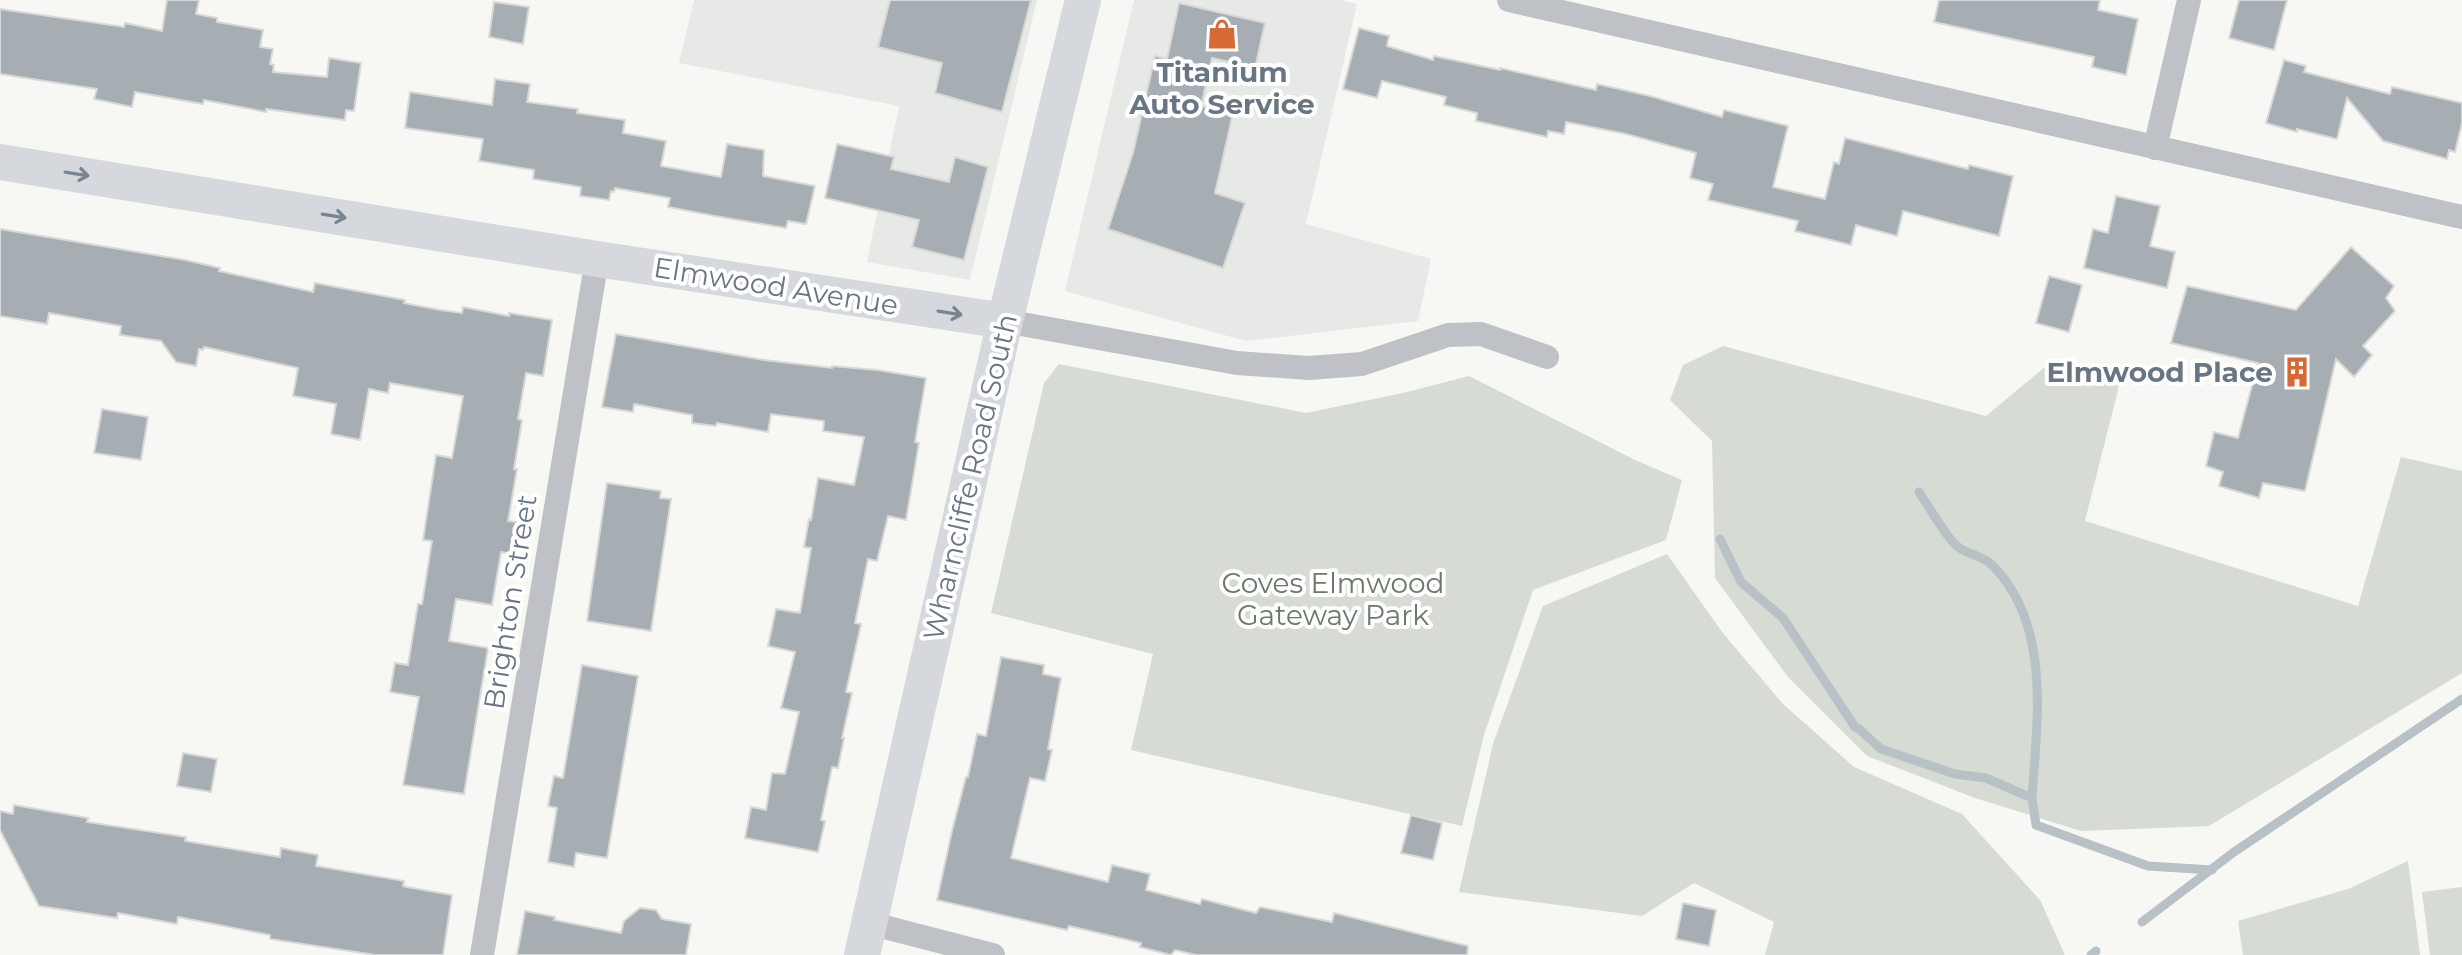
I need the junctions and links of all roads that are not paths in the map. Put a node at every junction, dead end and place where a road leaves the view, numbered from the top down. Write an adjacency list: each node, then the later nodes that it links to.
1 (1083, 0): 8 (street, Wharncliffe Road South)
2 (1509, 0): 4 (street)
3 (2189, 0): 4 (street)
4 (2155, 148): 6 (street)
5 (0, 162): 7 (street, Elmwood Avenue, one-way to 7)
6 (2462, 217)
7 (597, 259): 8 (street, Elmwood Avenue, one-way to 8); 11 (street, Brighton Street)
8 (1005, 321): 9 (street, Elmwood Avenue); 10 (street, Wharncliffe Road South)
9 (1547, 357)
10 (866, 939): 12 (street)
11 (482, 955)
12 (993, 955)

